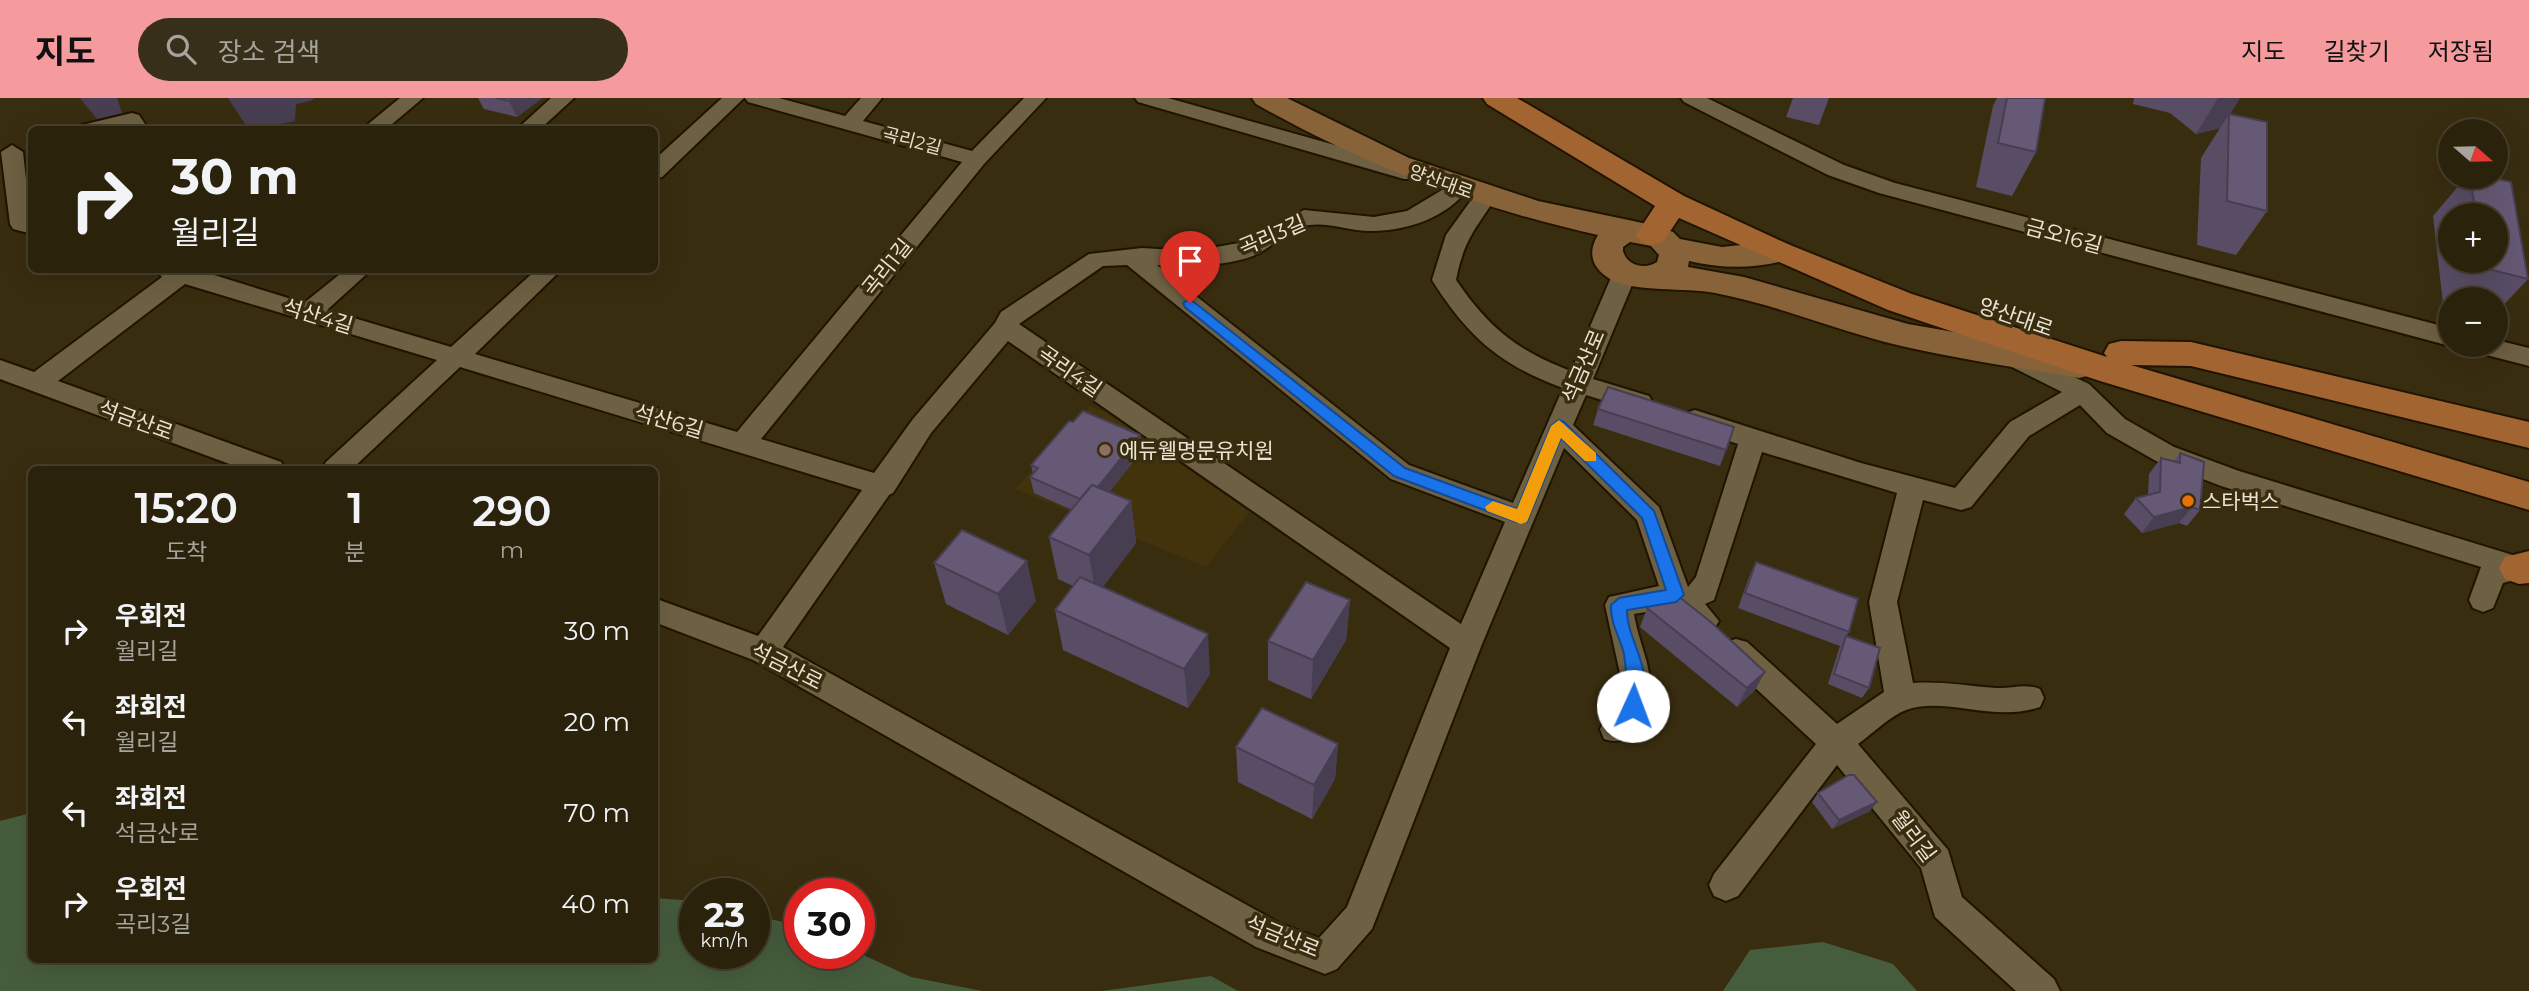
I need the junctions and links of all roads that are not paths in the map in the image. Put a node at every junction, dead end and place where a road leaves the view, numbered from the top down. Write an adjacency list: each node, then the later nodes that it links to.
1 (413, 98): 17 (street)
2 (564, 98): 18 (street)
3 (734, 98): 22 (street)
4 (755, 98): 14 (street, 곡리2길)
5 (872, 98): 14 (street, 곡리2길)
6 (1036, 98): 21 (street, 곡리1길)
7 (1145, 98): 23 (street)
8 (1266, 98): 23 (main road, 양산대로)
9 (1479, 98): 19 (main road)
10 (1497, 98): 19 (main road, 양산대로)
11 (1528, 98): 19 (main road, 양산대로)
12 (1544, 98): 19 (main road)
13 (1691, 98): 38 (street, 금오16길)
14 (849, 124): 21 (street, 곡리2길)
15 (105, 126): 16 (street)
16 (136, 126)
17 (376, 126)
18 (532, 126)
19 (1578, 135): 25 (main road, 양산대로); 43 (main road, 양산대로)
20 (15, 151): 26 (street)
21 (976, 159): 51 (street, 곡리1길)
22 (658, 168)
23 (1427, 178): 24 (main road, 양산대로)
24 (1471, 193): 27 (street, 곡리3길); 29 (main road, 양산대로); 45 (street)
25 (1673, 203): 28 (main road, 양산대로); 29 (main road)
26 (28, 226)
27 (1231, 252): 30 (street); 35 (street, 곡리3길)
28 (1779, 252): 29 (main road, 양산대로); 43 (main road, 양산대로)
29 (1640, 253): 40 (main road); 45 (street, 석금산로)
30 (1132, 257): 35 (street); 37 (street)
31 (175, 273): 46 (street, 석산4길)
32 (184, 273): 36 (street, 석산4길)
33 (356, 273): 36 (street)
34 (547, 273): 41 (street)
35 (1173, 289): 58 (street)
36 (308, 313): 41 (street, 석산4길)
37 (1006, 327): 55 (street); 63 (street, 곡리4길)
38 (2438, 334)
39 (2508, 352): 42 (street)
40 (2006, 353): 43 (main road); 47 (street)
41 (454, 358): 51 (street, 석산6길); 53 (street)
42 (2529, 358)
43 (2117, 362): 49 (main road); 54 (main road, 양산대로); 57 (main road, 양산대로)
44 (0, 369): 46 (street, 석금산로)
45 (1576, 383): 48 (street, 석금산로); 50 (street)
46 (36, 384): 52 (street, 석금산로)
47 (2080, 390): 56 (street); 59 (street)
48 (1559, 426): 58 (street, 석금산로); 60 (street, 월리길)
49 (2529, 435)
50 (1753, 439): 56 (street); 60 (street)
51 (744, 442): 55 (street, 석산6길)
52 (264, 466)
53 (338, 466)
54 (2529, 471)
55 (883, 486): 64 (street)
56 (1912, 488): 65 (street)
57 (2529, 496)
58 (1521, 517): 63 (street, 석금산로)
59 (2524, 568): 61 (street)
60 (1680, 599): 67 (street); 68 (street, 월리길)
61 (2483, 600)
62 (658, 611): 64 (street, 석금산로)
63 (1467, 644): 64 (street, 석금산로)
64 (764, 651)
65 (1900, 697): 66 (street); 68 (street)
66 (2029, 698)
67 (1615, 729)
68 (1836, 742): 69 (street); 70 (street, 월리길)
69 (1726, 885)
70 (2042, 991)

